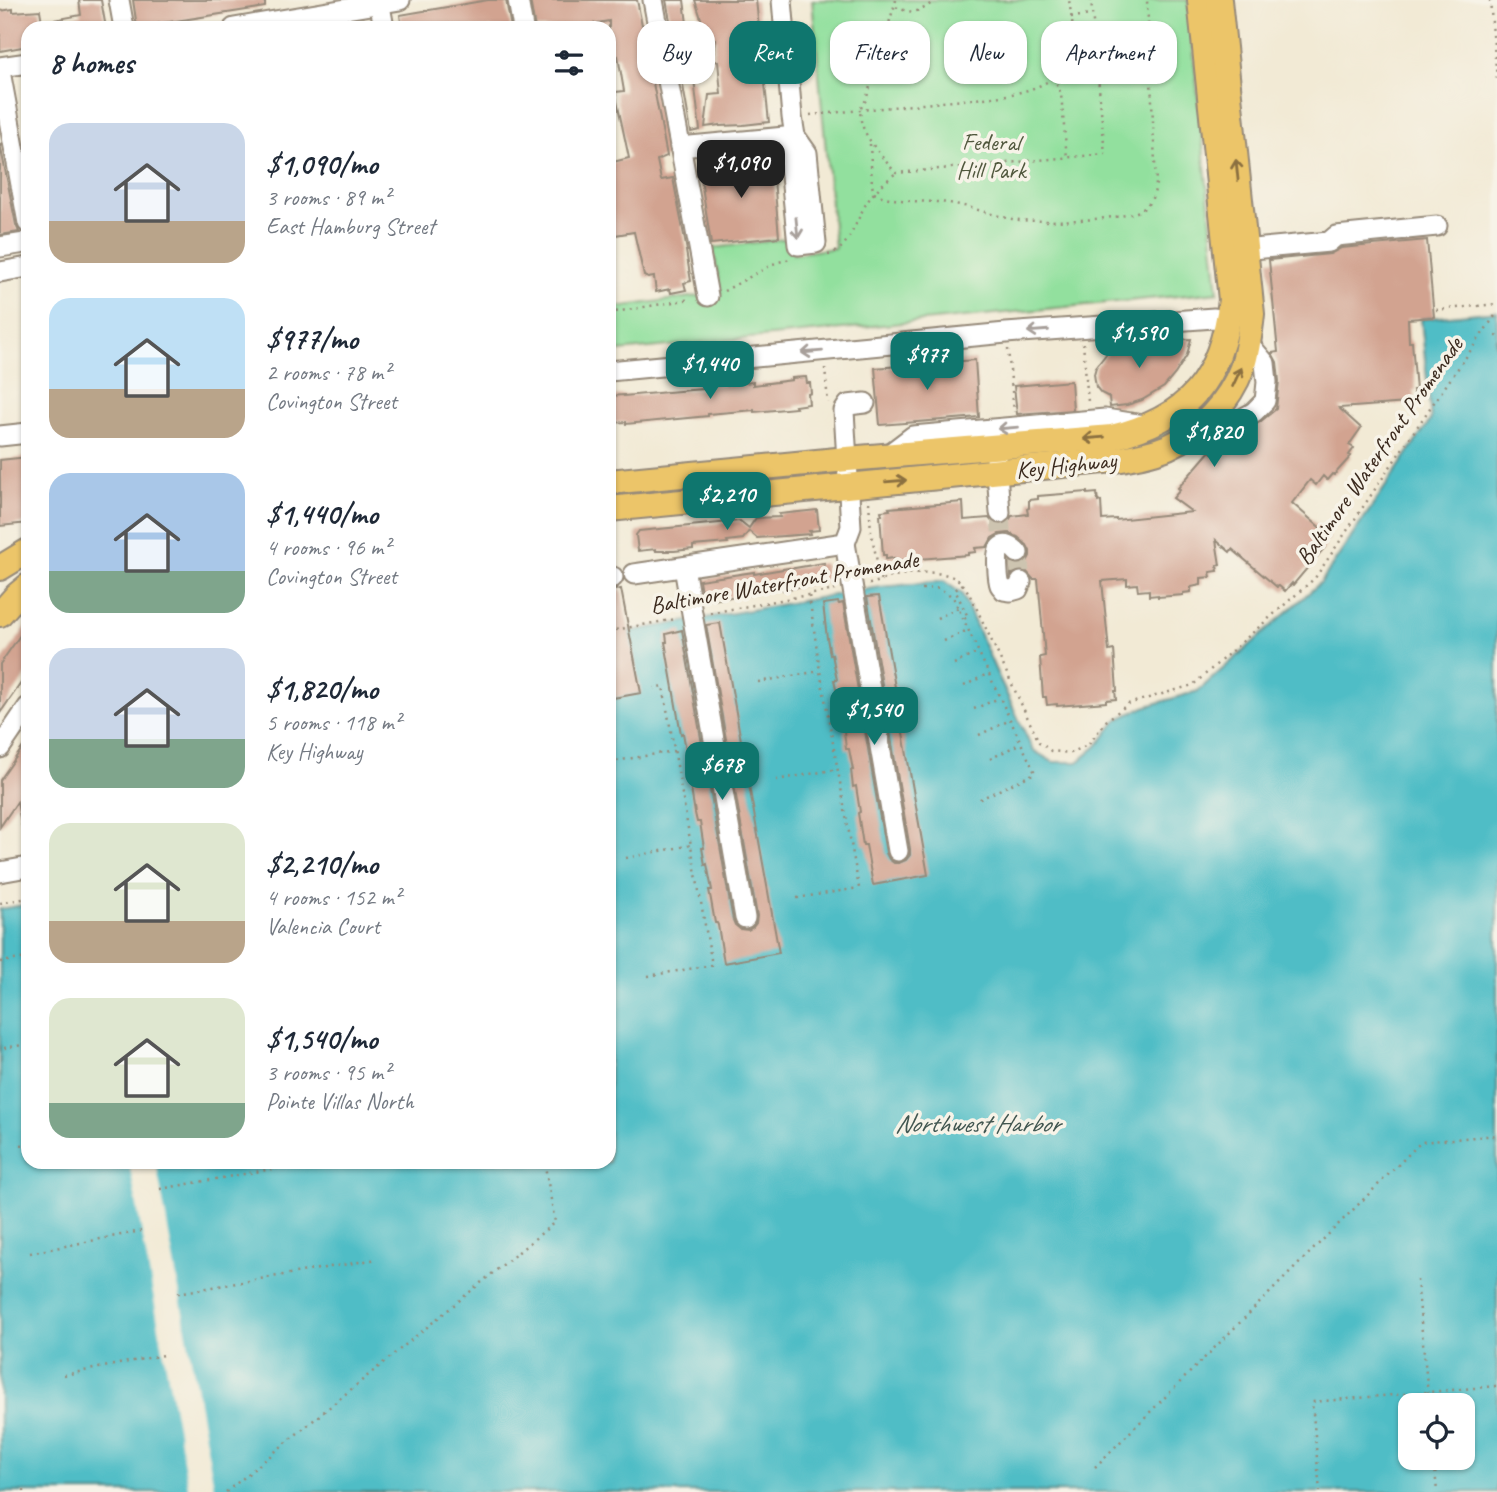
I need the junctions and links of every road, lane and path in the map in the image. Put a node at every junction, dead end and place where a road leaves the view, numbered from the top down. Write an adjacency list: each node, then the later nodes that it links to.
1 (119, 0): 17 (street)
2 (400, 0): 13 (street)
3 (518, 0): 20 (street)
4 (653, 0): 31 (street)
5 (782, 0): 28 (street)
6 (1069, 0): 16 (path)
7 (1091, 0): 15 (path)
8 (1147, 0): 34 (path)
9 (1200, 0): 38 (main road, Key Highway)
10 (1219, 0): 38 (main road, Key Highway, one-way to 10)
11 (1490, 0): 24 (path)
12 (933, 1): 14 (path)
13 (379, 2): 18 (street); 19 (street)
14 (895, 2): 27 (path)
15 (1092, 15): 16 (path); 32 (path)
16 (1071, 17): 21 (path)
17 (123, 21)
18 (313, 21)
19 (383, 21)
20 (522, 21)
21 (1071, 21)
22 (21, 64): 23 (street)
23 (0, 69): 29 (street)
24 (1497, 79)
25 (1043, 84): 27 (path)
26 (1057, 84): 32 (path)
27 (860, 111): 28 (path); 30 (path)
28 (792, 117): 31 (street)
29 (6, 140): 35 (street)
30 (870, 141): 33 (path); 34 (path)
31 (680, 147): 43 (street)
32 (1067, 158): 33 (path)
33 (896, 173): 34 (path)
34 (874, 193): 40 (path)
35 (21, 197)
36 (1437, 226): 38 (street)
37 (21, 244): 39 (street)
38 (1235, 244): 47 (main road, Key Highway); 50 (main road, Key Highway)
39 (0, 247)
40 (833, 254)
41 (21, 268): 42 (street)
42 (0, 272)
43 (708, 296)
44 (1497, 304): 45 (path)
45 (1436, 310)
46 (1497, 313): 77 (path, Baltimore Waterfront Promenade)
47 (1228, 321): 48 (street); 58 (main road, Key Highway)
48 (1081, 328): 49 (street, one-way to 49); 55 (path)
49 (1006, 333): 52 (street, one-way to 52); 57 (path)
50 (1248, 343): 56 (main road, Key Highway, one-way to 50); 56 (street)
51 (824, 361): 53 (path)
52 (616, 370)
53 (828, 402)
54 (865, 403): 63 (street)
55 (1089, 413)
56 (1212, 414): 64 (main road, Key Highway)
57 (1014, 418)
58 (1149, 426): 61 (main road, Key Highway, one-way to 61); 62 (street, one-way to 62)
59 (21, 434): 60 (street)
60 (0, 436)
61 (995, 446): 62 (main road, Key Highway); 64 (street)
62 (888, 455): 63 (main road, Key Highway)
63 (847, 459): 65 (main road, Key Highway); 66 (street)
64 (997, 471): 66 (main road, Key Highway, one-way to 64); 68 (street)
65 (616, 481)
66 (859, 491): 67 (main road, Key Highway); 69 (street); 75 (path)
67 (616, 508)
68 (1000, 513)
69 (845, 543): 72 (street); 78 (street)
70 (1018, 553): 76 (street)
71 (21, 554): 73 (main road)
72 (684, 567): 74 (street); 84 (street)
73 (0, 568)
74 (634, 574)
75 (881, 582): 77 (path, Baltimore Waterfront Promenade); 78 (path, Baltimore Waterfront Promenade)
76 (1021, 582)
77 (963, 584): 86 (path)
78 (852, 587): 81 (path, Baltimore Waterfront Promenade); 111 (street)
79 (922, 589): 82 (path)
80 (21, 592): 83 (main road)
81 (809, 595): 84 (path, Baltimore Waterfront Promenade); 92 (path)
82 (958, 608): 85 (path); 86 (path)
83 (0, 614)
84 (692, 616): 87 (path, Baltimore Waterfront Promenade); 118 (street)
85 (937, 618)
86 (963, 619): 88 (path)
87 (616, 630)
88 (968, 630): 89 (path); 90 (path)
89 (944, 642)
90 (979, 652): 91 (path); 93 (path)
91 (954, 664)
92 (820, 671): 94 (path); 107 (path)
93 (989, 673): 95 (path); 97 (path)
94 (758, 682)
95 (964, 686)
96 (654, 688): 104 (path)
97 (1000, 698): 98 (path); 100 (path)
98 (974, 709)
99 (21, 717): 103 (street)
100 (1010, 720): 101 (path); 102 (path)
101 (979, 735)
102 (1021, 743): 105 (path); 109 (path)
103 (0, 748)
104 (674, 751): 106 (path); 110 (path)
105 (990, 759)
106 (616, 761)
107 (838, 769): 108 (path); 115 (path)
108 (776, 780)
109 (978, 800)
110 (691, 845): 112 (path); 121 (path)
111 (898, 850)
112 (626, 858)
113 (21, 868): 114 (street)
114 (0, 872)
115 (797, 898)
116 (21, 899): 117 (path)
117 (0, 903)
118 (745, 918)
119 (21, 959): 120 (path)
120 (0, 962)
121 (648, 976)
122 (21, 1045): 123 (path)
123 (4, 1048)
124 (1497, 1135): 137 (path)
125 (272, 1169): 127 (path)
126 (546, 1169): 139 (path)
127 (160, 1189)
128 (141, 1231): 129 (path)
129 (30, 1253)
130 (377, 1259): 132 (path)
131 (1417, 1280): 136 (path)
132 (178, 1293)
133 (163, 1355): 134 (path)
134 (64, 1375)
135 (1497, 1385): 136 (path)
136 (1428, 1392): 140 (path)
137 (1095, 1468)
138 (1435, 1470): 141 (path)
139 (226, 1492)
140 (1320, 1492)
141 (1437, 1492)

